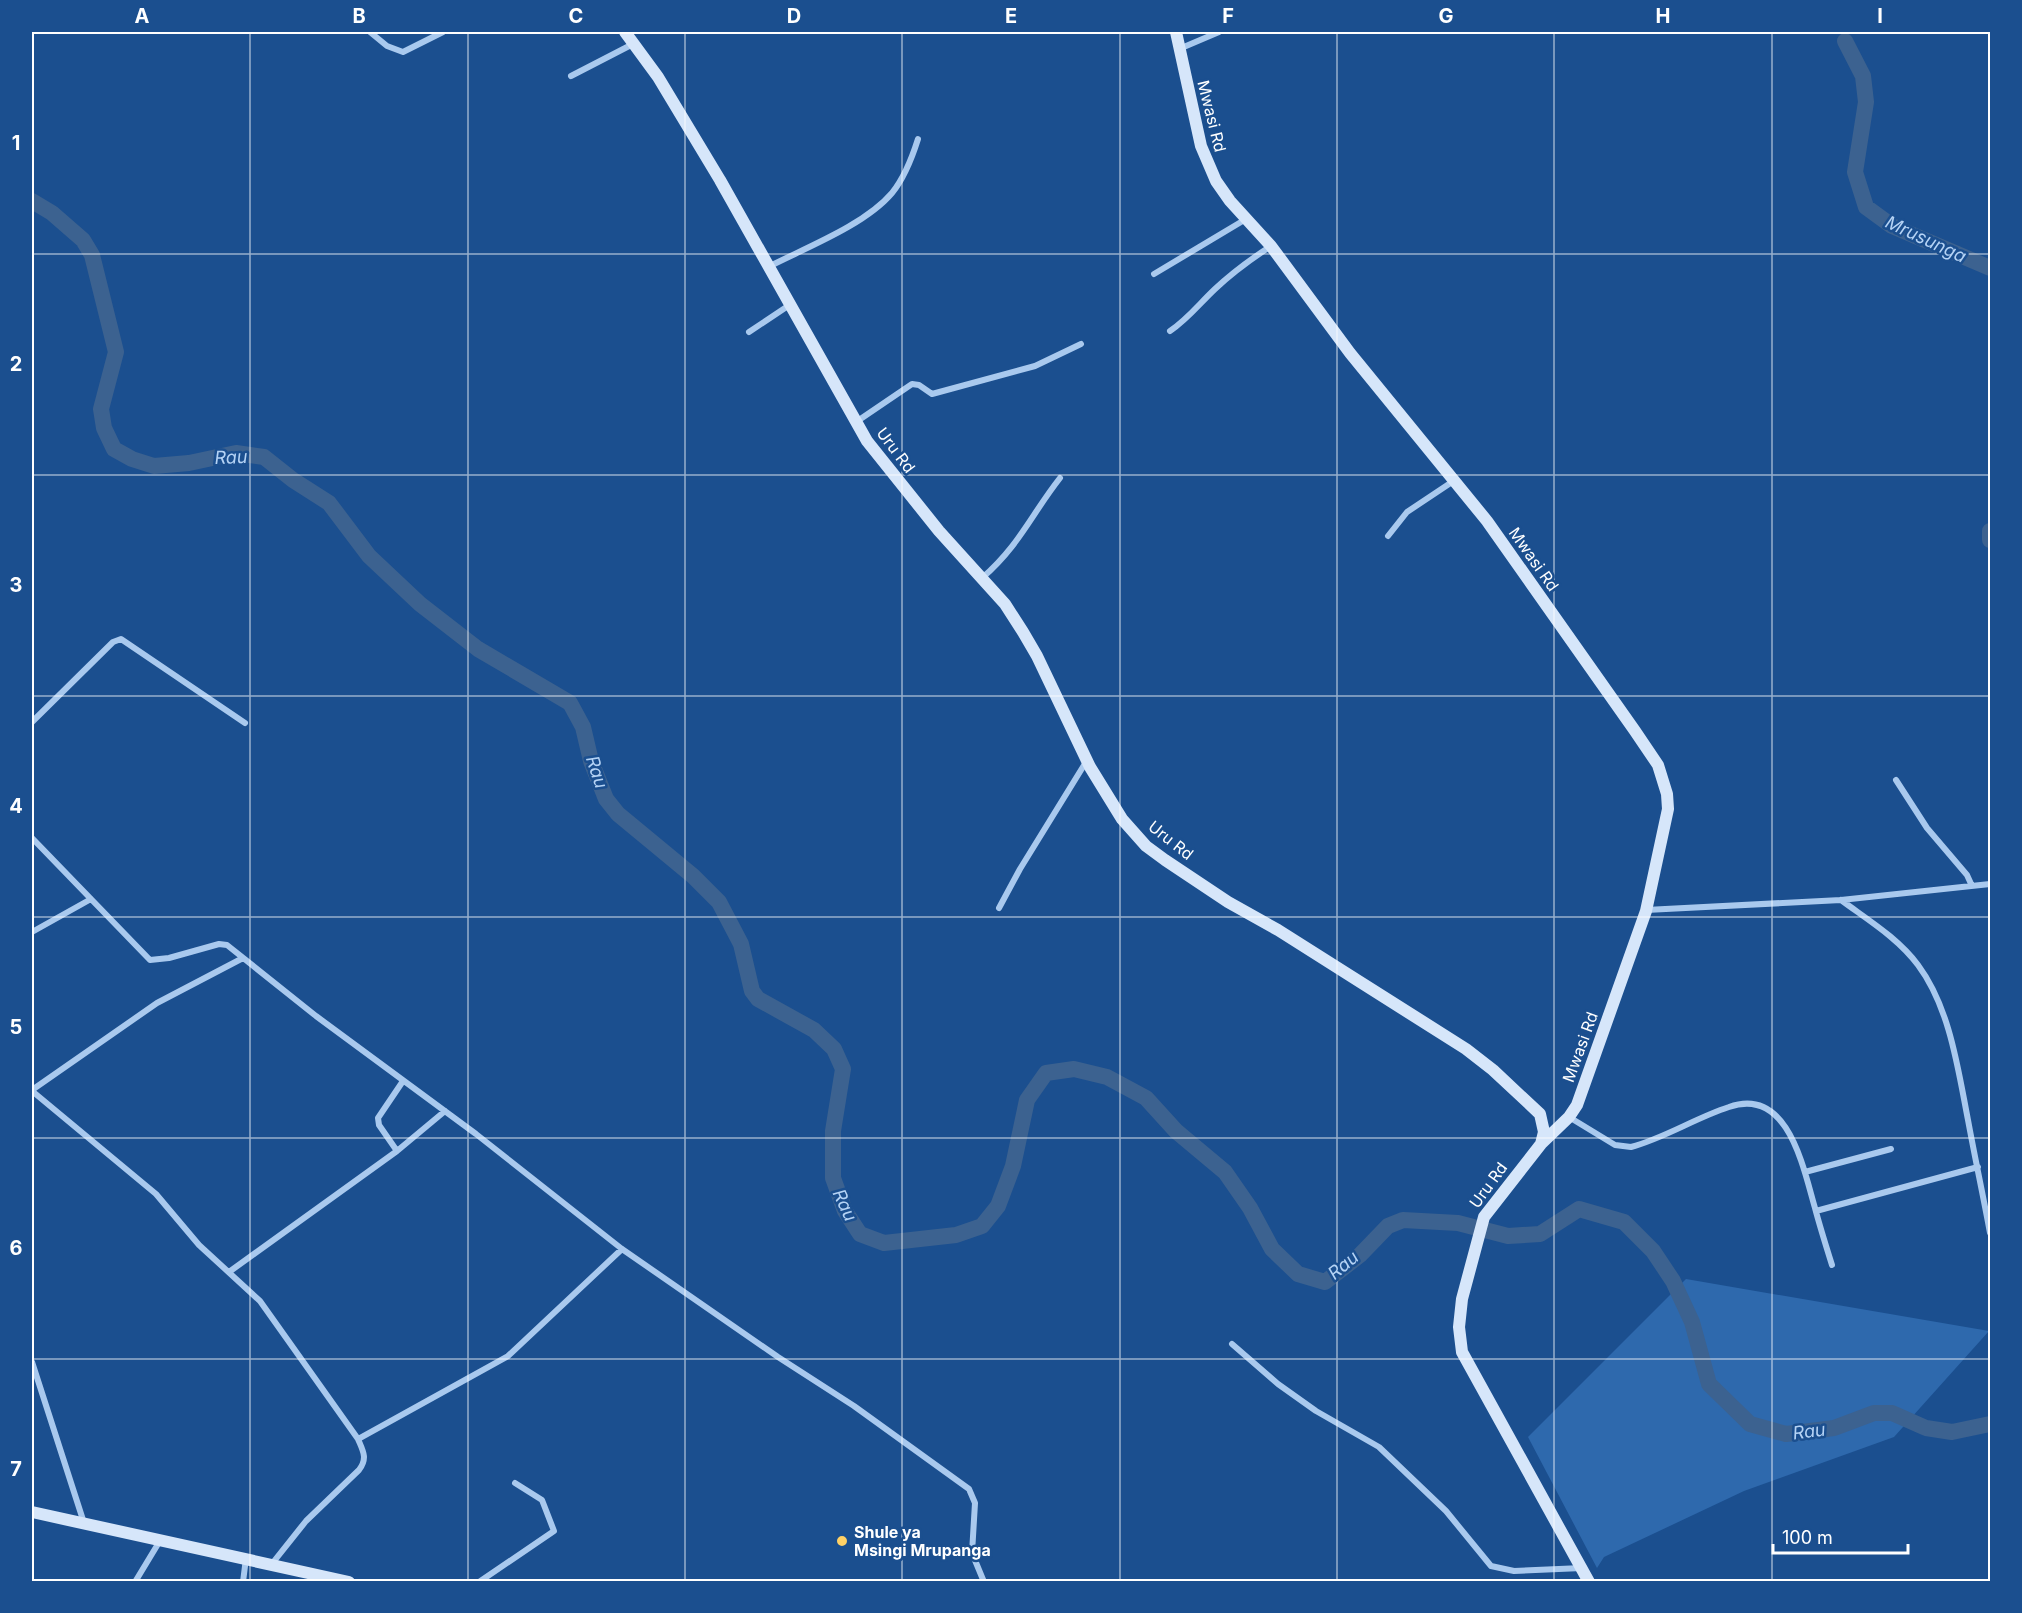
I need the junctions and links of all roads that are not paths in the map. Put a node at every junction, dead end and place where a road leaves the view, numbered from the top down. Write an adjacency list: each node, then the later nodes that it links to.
1 (370, 32): 2 (street)
2 (443, 32)
3 (625, 32): 6 (street, Uru Rd)
4 (1176, 32): 7 (street, Mwasi Rd)
5 (1219, 32): 7 (street)
6 (633, 44): 8 (street); 12 (street, Uru Rd)
7 (1179, 49): 10 (street, Mwasi Rd)
8 (571, 76)
9 (918, 139): 12 (street)
10 (1246, 219): 11 (street, Mwasi Rd); 13 (street)
11 (1271, 246): 15 (street); 20 (street, Mwasi Rd)
12 (768, 267): 14 (street, Uru Rd)
13 (1154, 274)
14 (788, 306): 16 (street); 18 (street, Uru Rd)
15 (1170, 331)
16 (749, 332)
17 (1081, 345): 18 (street)
18 (856, 422): 22 (street, Uru Rd)
19 (1060, 478): 22 (street)
20 (1455, 480): 21 (street); 33 (street, Mwasi Rd)
21 (1388, 536)
22 (982, 578): 25 (street, Uru Rd)
23 (32, 722): 24 (street)
24 (245, 723)
25 (1087, 760): 32 (street); 40 (street, Uru Rd)
26 (1896, 780): 29 (street)
27 (32, 838): 30 (street)
28 (1990, 884): 29 (street)
29 (1972, 886): 31 (street)
30 (92, 899): 34 (street); 35 (street)
31 (1841, 900): 33 (street); 43 (street)
32 (999, 908)
33 (1646, 910): 39 (street, Mwasi Rd)
34 (32, 932)
35 (243, 958): 36 (street); 37 (street)
36 (403, 1081): 38 (street); 42 (street)
37 (32, 1091): 49 (street)
38 (445, 1111): 42 (street); 47 (street)
39 (1569, 1117): 40 (street, Mwasi Rd); 44 (street)
40 (1541, 1144): 59 (street, Uru Rd)
41 (1891, 1149): 44 (street)
42 (397, 1151): 49 (street)
43 (1978, 1167): 45 (street); 46 (street)
44 (1805, 1172): 45 (street)
45 (1815, 1211): 48 (street)
46 (1990, 1233)
47 (622, 1249): 52 (street); 65 (street)
48 (1832, 1265)
49 (229, 1272): 52 (street)
50 (1232, 1344): 59 (street)
51 (32, 1362): 55 (street)
52 (358, 1439): 58 (street)
53 (515, 1483): 64 (street)
54 (32, 1512): 55 (street)
55 (84, 1523): 56 (street)
56 (161, 1539): 57 (street); 61 (street)
57 (246, 1558): 58 (street); 62 (street)
58 (271, 1564): 60 (street)
59 (1583, 1568): 66 (street, Uru Rd)
60 (292, 1576): 63 (street)
61 (135, 1581)
62 (243, 1581)
63 (349, 1581)
64 (479, 1581)
65 (984, 1581)
66 (1589, 1581)

